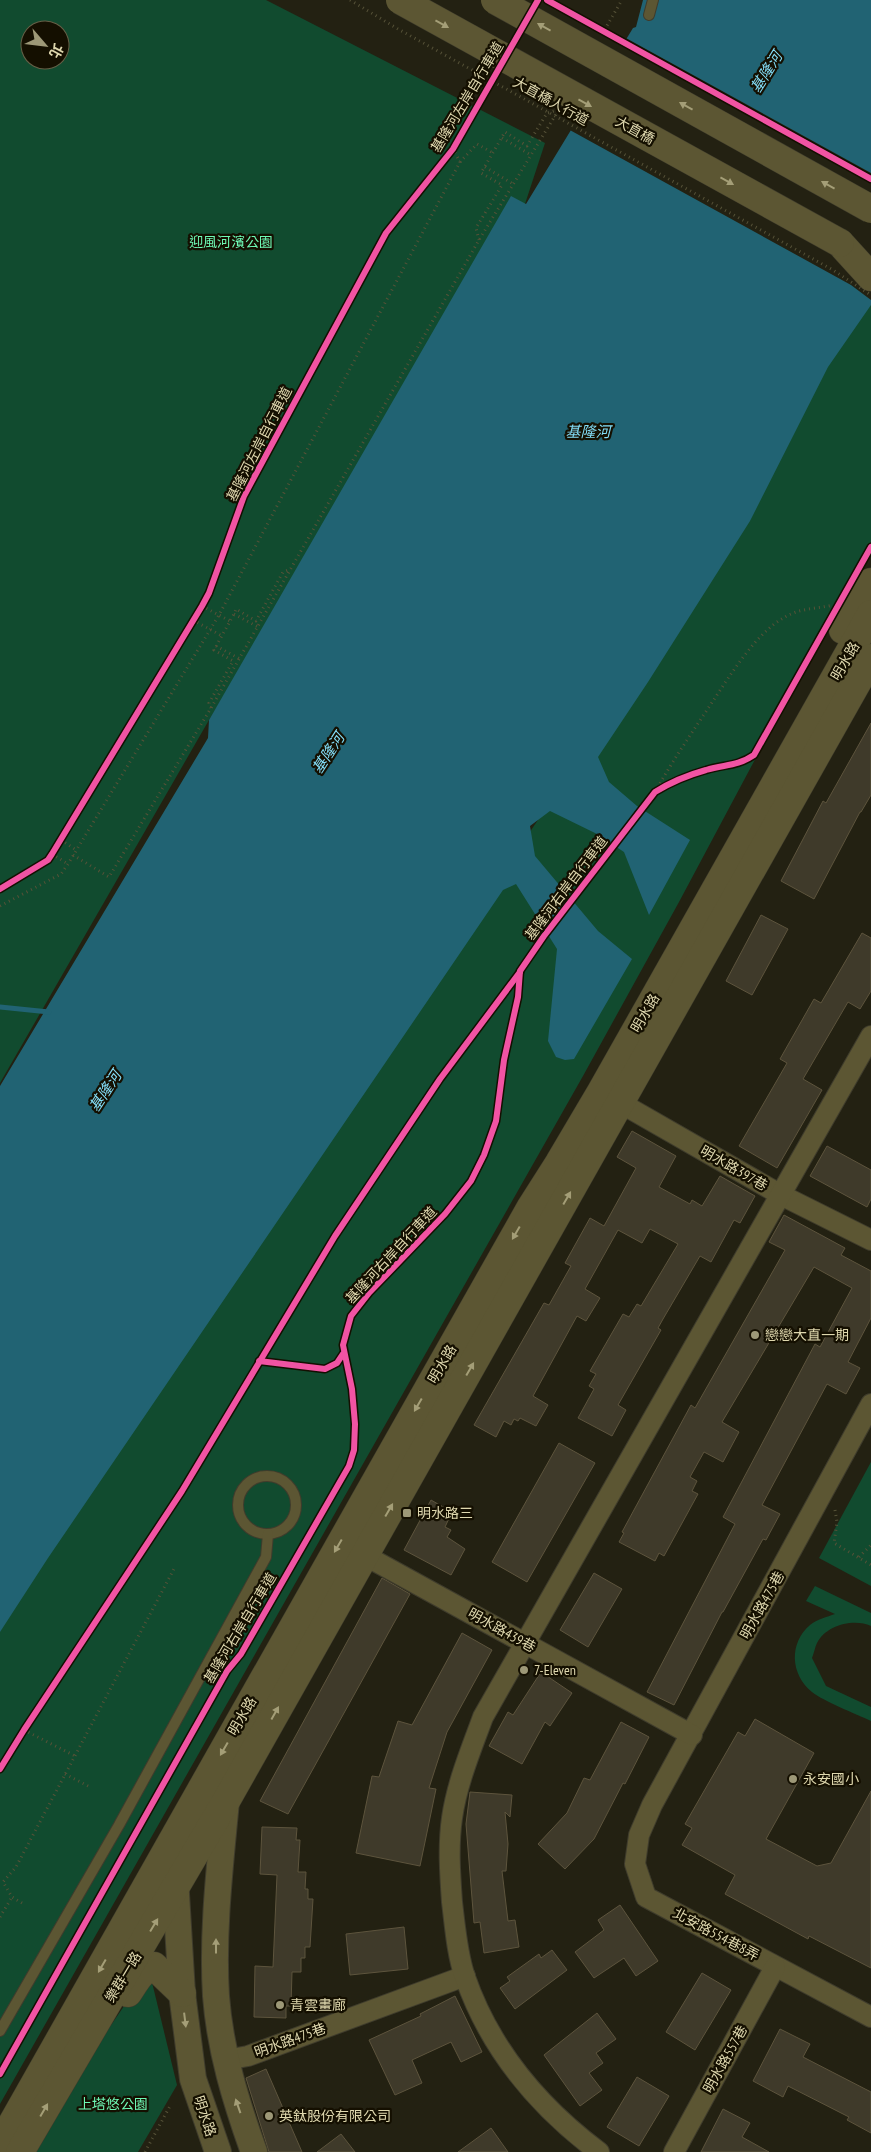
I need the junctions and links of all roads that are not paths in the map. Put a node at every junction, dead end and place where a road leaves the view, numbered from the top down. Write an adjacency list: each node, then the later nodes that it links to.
1 (400, 0): 6 (main road, 大直橋, one-way to 6, bridge)
2 (495, 0): 5 (main road, one-way to 2, bridge)
3 (653, 0): 4 (lane)
4 (649, 15)
5 (871, 208)
6 (840, 244): 7 (main road, 大直橋); 8 (main road)
7 (871, 259)
8 (871, 277)
9 (871, 582): 15 (main road)
10 (871, 614): 13 (main road, 明水路)
11 (871, 658): 13 (main road, 明水路)
12 (871, 1036): 14 (street)
13 (611, 1097): 14 (street, 明水路397巷); 15 (main road, 明水路); 19 (main road, 明水路, one-way to 13)
14 (781, 1195): 16 (street, 明水路397巷); 20 (street)
15 (531, 1207): 24 (main road, 明水路, one-way to 24)
16 (871, 1240)
17 (871, 1404): 21 (street, 明水路475巷)
18 (268, 1534): 18 (lane); 30 (lane)
19 (364, 1555): 20 (street, 明水路439巷); 22 (main road, 明水路, one-way to 19)
20 (525, 1643): 21 (street, 明水路439巷); 27 (street)
21 (692, 1735): 23 (street, 明水路475巷)
22 (226, 1801): 25 (main road, 樂群一路); 31 (street, 明水路, one-way to 22)
23 (652, 1805): 26 (street, 北安路554巷8弄)
24 (177, 1831): 25 (street, 明水路); 33 (main road, 樂群一路, one-way to 33)
25 (175, 1890): 28 (street, 明水路); 32 (main road, 樂群一路, one-way to 25)
26 (776, 1966): 29 (street, 北安路554巷8弄); 38 (street, 明水路557巷)
27 (465, 1976): 31 (street, 明水路475巷); 37 (street)
28 (182, 1993): 32 (main road); 35 (street, 明水路, one-way to 35)
29 (871, 2018)
30 (0, 2031)
31 (226, 2060): 36 (street, 明水路, one-way to 31)
32 (64, 2074): 34 (main road, 樂群一路, one-way to 32)
33 (0, 2145)
34 (20, 2152)
35 (218, 2152)
36 (254, 2152)
37 (600, 2152)
38 (674, 2152)

